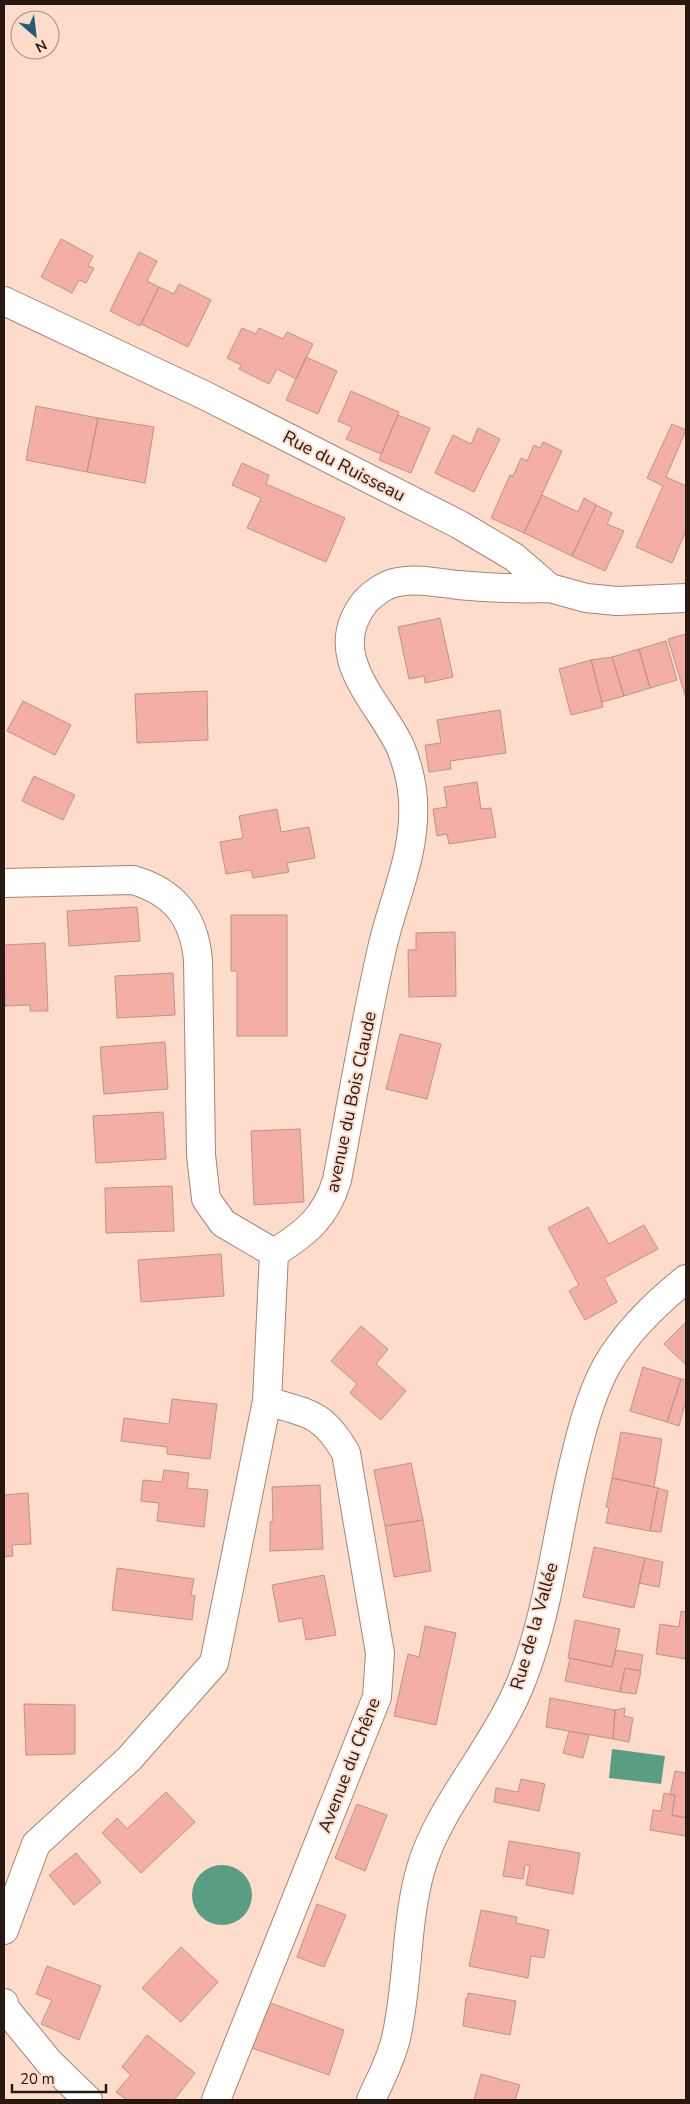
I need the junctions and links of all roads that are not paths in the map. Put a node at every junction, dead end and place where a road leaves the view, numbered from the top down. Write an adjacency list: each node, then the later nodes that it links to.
1 (4, 301): 2 (street, Rue du Ruisseau)
2 (550, 588): 3 (street, Rue du Ruisseau); 5 (street, avenue du Bois Claude)
3 (686, 598)
4 (4, 882): 5 (street)
5 (274, 1253): 7 (street)
6 (686, 1279): 12 (street, Rue de la Vallée)
7 (267, 1401): 8 (street); 11 (street, Avenue du Chêne)
8 (4, 1930)
9 (4, 2003): 10 (street)
10 (88, 2100)
11 (216, 2100)
12 (371, 2100)

